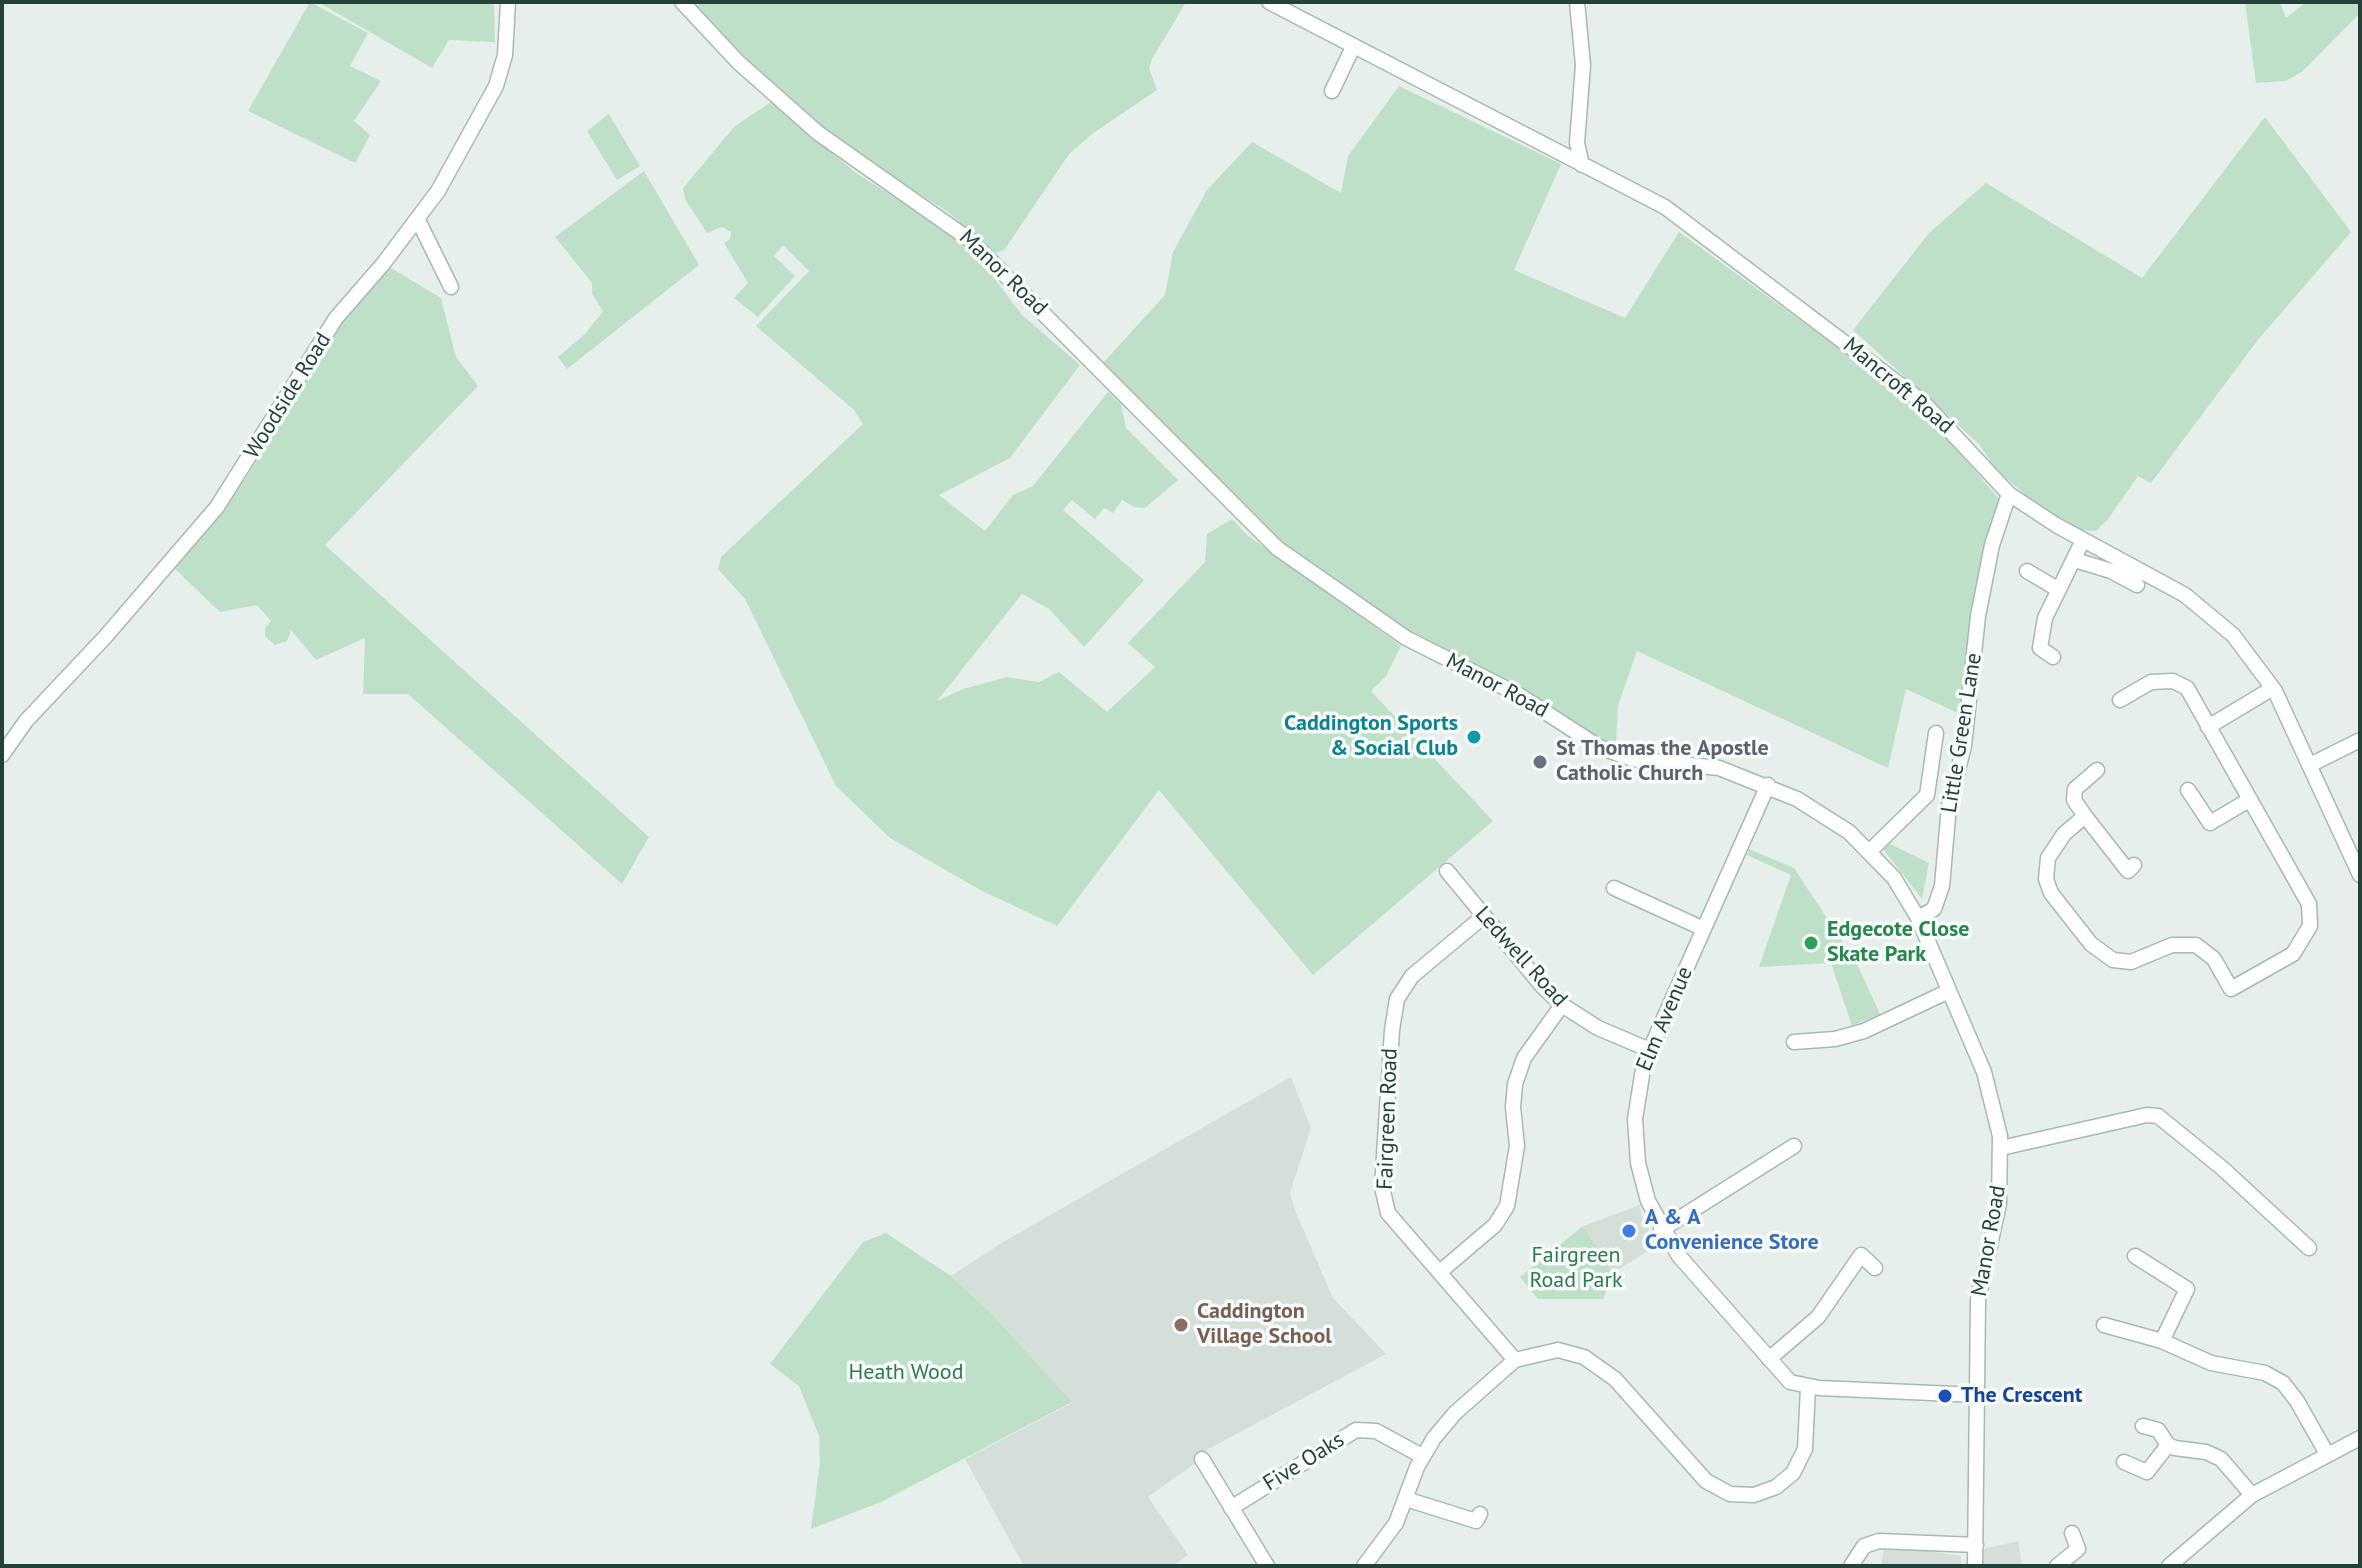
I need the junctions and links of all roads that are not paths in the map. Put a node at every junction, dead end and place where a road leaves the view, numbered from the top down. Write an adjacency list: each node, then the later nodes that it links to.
1 (508, 2): 10 (street, Woodside Road)
2 (682, 2): 27 (street, Manor Road)
3 (1269, 2): 5 (street, Mancroft Road)
4 (1577, 2): 7 (street)
5 (1353, 47): 6 (street); 8 (street, Mancroft Road)
6 (1332, 91)
7 (1577, 143): 8 (street); 9 (street)
8 (1562, 156): 9 (street, Mancroft Road)
9 (1582, 165): 12 (street, Mancroft Road)
10 (418, 220): 11 (street); 24 (street, Woodside Road)
11 (451, 287)
12 (2009, 494): 13 (street, Mancroft Road); 37 (street, Little Green Lane)
13 (2083, 540): 14 (street); 19 (street, Mancroft Road)
14 (2075, 560): 16 (street); 17 (street)
15 (2027, 571): 17 (street)
16 (2137, 585)
17 (2059, 590): 18 (street)
18 (2053, 657)
19 (2273, 688): 21 (street); 25 (street, Mancroft Road)
20 (2120, 700): 21 (street)
21 (2208, 727): 29 (street)
22 (1936, 733): 31 (street)
23 (2360, 740): 25 (street)
24 (2, 755)
25 (2310, 765): 34 (street, Mancroft Road)
26 (2097, 770): 30 (street)
27 (1768, 785): 31 (street, Manor Road); 38 (street, Elm Avenue)
28 (2188, 790): 29 (street)
29 (2249, 800): 41 (street)
30 (2085, 816): 33 (street); 39 (street)
31 (1871, 850): 37 (street, Manor Road)
32 (1447, 871): 36 (street, Ledwell Road)
33 (2127, 871)
34 (2360, 875)
35 (1614, 888): 38 (street)
36 (1484, 916): 44 (street, Ledwell Road); 53 (street, Fairgreen Road)
37 (1918, 918): 42 (street, Manor Road)
38 (1704, 929): 46 (street, Elm Avenue)
39 (2121, 962): 40 (street); 41 (street)
40 (2108, 974)
41 (2231, 989): 43 (street)
42 (1949, 991): 45 (street); 48 (street, Manor Road)
43 (2216, 997)
44 (1562, 1005): 46 (street, Ledwell Road); 53 (street)
45 (1794, 1042)
46 (1650, 1050): 49 (street, Elm Avenue)
47 (1794, 1146): 49 (street)
48 (2001, 1148): 50 (street); 59 (street, Manor Road)
49 (1661, 1230): 56 (street, Elm Avenue)
50 (2309, 1248)
51 (2135, 1256): 55 (street)
52 (1875, 1268): 56 (street)
53 (1441, 1271): 57 (street, Fairgreen Road)
54 (2104, 1325): 55 (street)
55 (2162, 1341): 63 (street)
56 (1769, 1359): 58 (street, Elm Avenue)
57 (1515, 1360): 58 (street); 64 (street)
58 (1808, 1387): 59 (street, Elm Avenue)
59 (1977, 1395): 72 (street, Manor Road)
60 (2143, 1426): 62 (street)
61 (2360, 1438): 63 (street)
62 (2168, 1445): 66 (street); 67 (street)
63 (2327, 1454): 67 (street)
64 (1422, 1456): 68 (street); 69 (street, Five Oaks)
65 (1202, 1459): 69 (street)
66 (2124, 1462)
67 (2252, 1495): 78 (street)
68 (1406, 1499): 70 (street); 74 (street)
69 (1231, 1508): 73 (street)
70 (1477, 1521)
71 (2072, 1533): 77 (street)
72 (1976, 1545): 75 (street); 76 (street, Manor Road)
73 (1267, 1566)
74 (1364, 1566)
75 (1851, 1566)
76 (1975, 1566)
77 (2057, 1566)
78 (2169, 1566)

